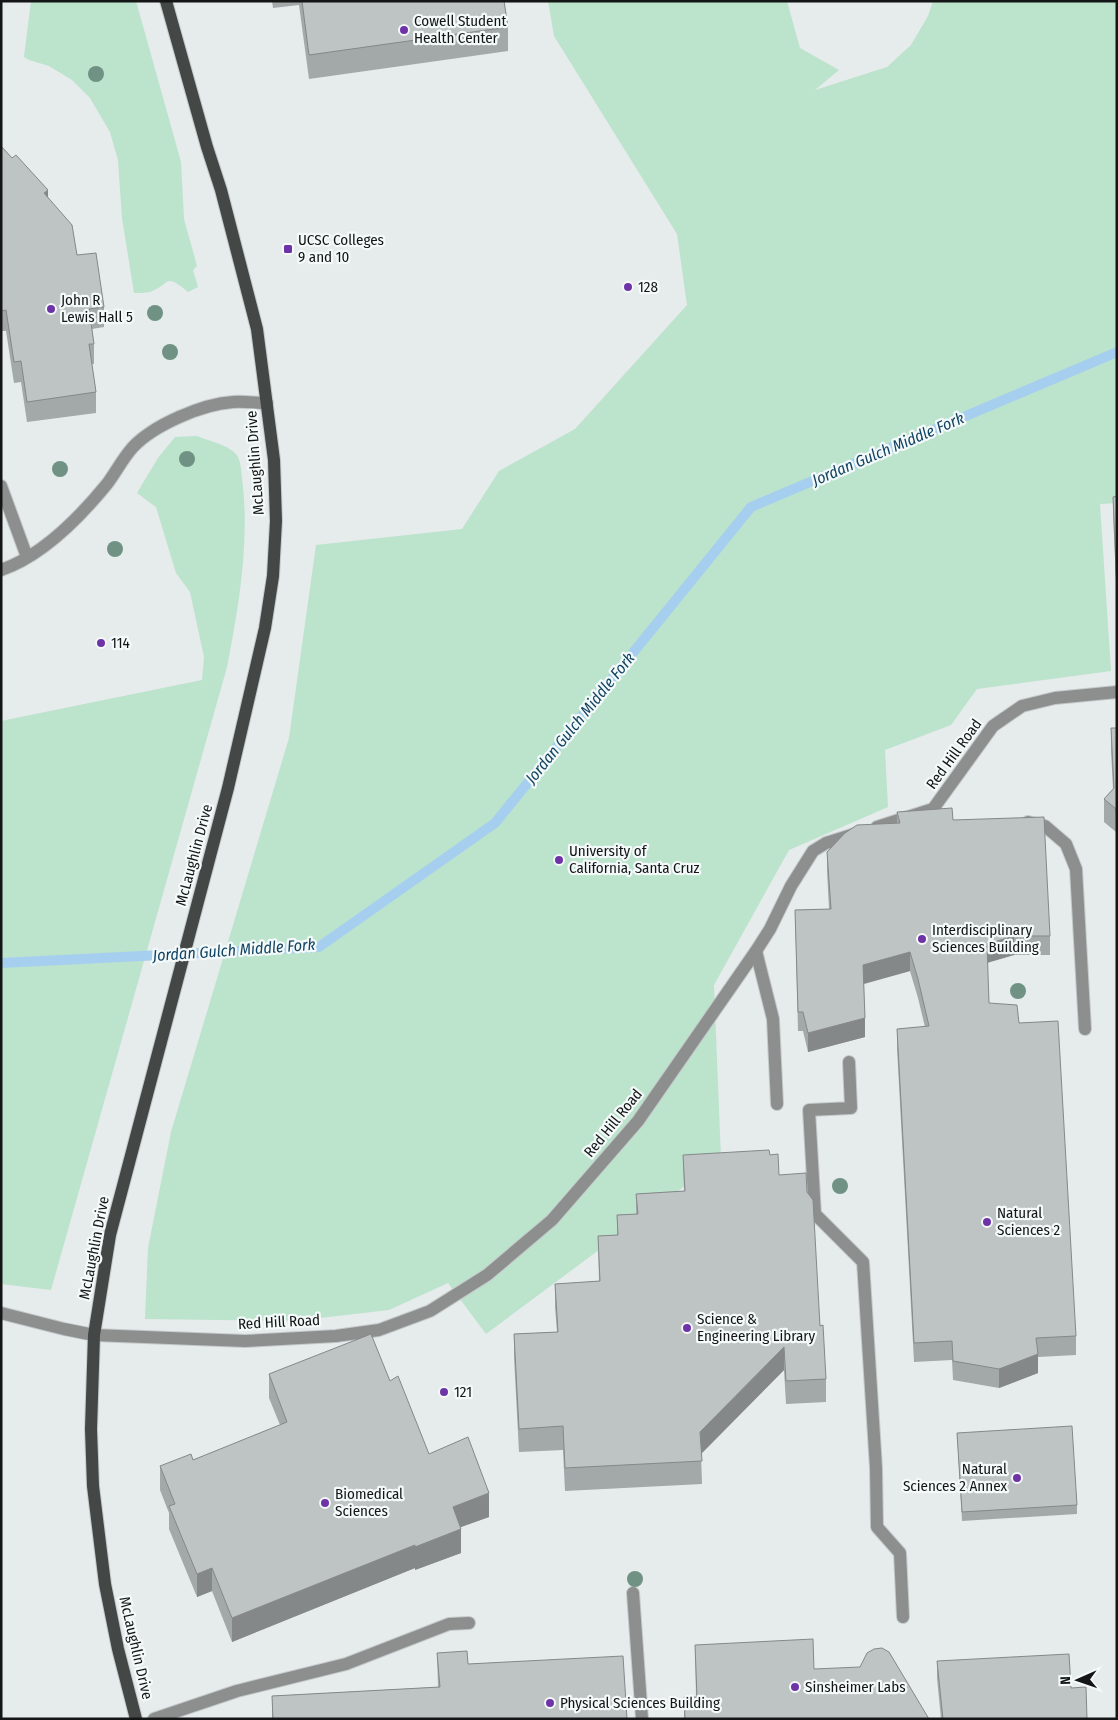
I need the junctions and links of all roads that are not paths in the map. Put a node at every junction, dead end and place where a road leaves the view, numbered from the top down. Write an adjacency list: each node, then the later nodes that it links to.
1 (166, 1): 2 (main road, McLaughlin Drive)
2 (267, 403): 4 (street); 13 (main road, McLaughlin Drive)
3 (1, 486): 4 (street)
4 (27, 557): 5 (street)
5 (1, 570)
6 (1117, 692): 8 (street, Red Hill Road)
7 (1018, 822): 9 (street)
8 (756, 951): 11 (street); 13 (street, Red Hill Road)
9 (1085, 1029)
10 (849, 1062): 15 (street)
11 (777, 1104)
12 (1, 1313): 13 (street, Red Hill Road)
13 (94, 1335): 17 (main road, McLaughlin Drive)
14 (633, 1593): 19 (street)
15 (904, 1617)
16 (469, 1623): 18 (street)
17 (136, 1719)
18 (154, 1719)
19 (642, 1719)

